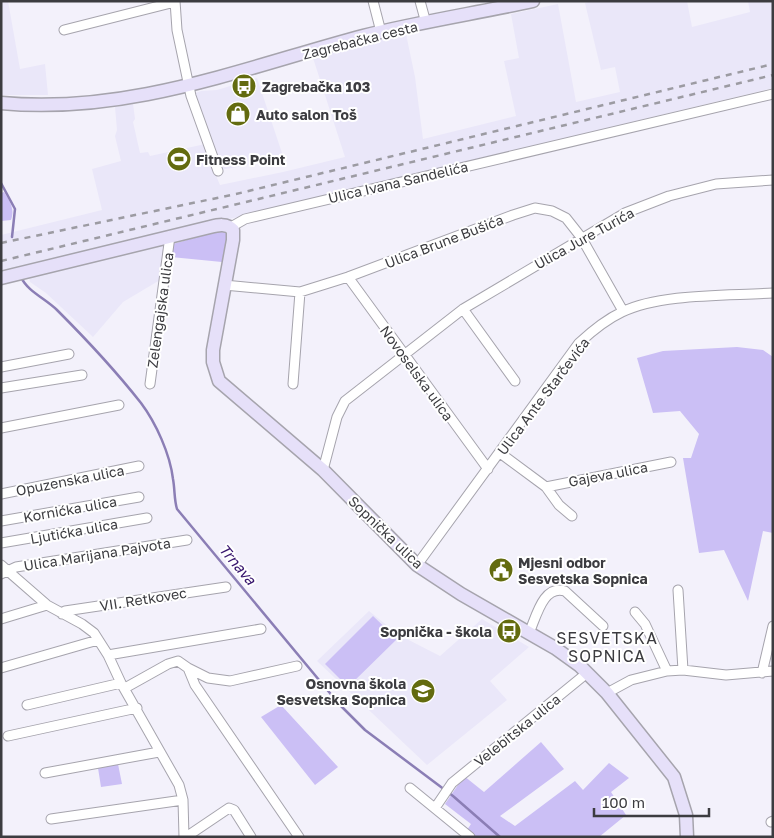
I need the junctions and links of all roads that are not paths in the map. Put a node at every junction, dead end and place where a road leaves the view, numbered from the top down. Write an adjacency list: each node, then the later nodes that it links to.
1 (373, 1): 7 (street)
2 (420, 1): 5 (street)
3 (533, 1): 5 (street, Zagrebačka cesta)
4 (175, 2): 6 (street); 8 (street)
5 (426, 23): 7 (street, Zagrebačka cesta)
6 (64, 30)
7 (381, 32): 8 (street, Zagrebačka cesta)
8 (189, 86): 10 (street, Zagrebačka cesta); 11 (street)
9 (773, 94): 13 (street, Ulica Ivana Sandelića)
10 (1, 103)
11 (218, 171)
12 (773, 180): 15 (street, Ulica Jure Turića)
13 (231, 227): 14 (street, Ulica Ivana Sandelića); 18 (street, Sopnička ulica)
14 (170, 236): 17 (street, Ulica Ivana Sandelića); 28 (street, Zelengajska ulica)
15 (581, 237): 16 (street, Ulica Brune Bušića); 21 (street, Ulica Jure Turića); 22 (street, Ulica Brune Bušića)
16 (348, 277): 19 (street, Ulica Brune Bušića); 24 (street, Novoselska ulica)
17 (1, 278)
18 (224, 285): 19 (street, Ulica Brune Bušića); 37 (street, Sopnička ulica)
19 (300, 292): 29 (street)
20 (773, 293): 22 (street, Ulica Ante Starčevića)
21 (463, 309): 24 (street, Ulica Jure Turića); 27 (street)
22 (623, 311): 33 (street, Ulica Ante Starčevića)
23 (69, 354): 25 (street)
24 (403, 355): 36 (street, Novoselska ulica); 37 (street, Ulica Jure Turića)
25 (1, 367)
26 (82, 374): 30 (street)
27 (515, 381)
28 (150, 384)
29 (293, 384)
30 (1, 388)
31 (119, 405): 32 (street)
32 (1, 428)
33 (500, 453): 36 (street, Ulica Ante Starčevića); 38 (street, Gajeva ulica)
34 (671, 462): 38 (street, Gajeva ulica)
35 (139, 466): 39 (street, Opuzenska ulica)
36 (488, 469): 46 (street, Ulica Ante Starčevića)
37 (323, 470): 46 (street, Sopnička ulica)
38 (546, 487): 41 (street, Gajeva ulica)
39 (1, 494)
40 (139, 497): 43 (street, Kornićka ulica)
41 (572, 516)
42 (147, 518): 45 (street, Ljutićka ulica)
43 (1, 521)
44 (187, 540): 47 (street, Ulica Marijana Pajvota)
45 (1, 543)
46 (417, 565): 57 (street, Sopnička ulica)
47 (4, 570): 50 (street, VII. Retkovec)
48 (226, 587): 52 (street, VII. Retkovec)
49 (678, 590): 63 (street)
50 (46, 605): 52 (street, VII. Retkovec); 53 (street)
51 (635, 612): 64 (street)
52 (62, 614): 58 (street, VII. Retkovec)
53 (1, 619)
54 (603, 626): 57 (street)
55 (773, 626): 67 (street)
56 (261, 629): 59 (street)
57 (529, 633): 66 (street, Sopnička ulica)
58 (98, 640): 59 (street, VII. Retkovec); 61 (street)
59 (108, 655): 68 (street, VII. Retkovec)
60 (297, 666): 62 (street)
61 (1, 668)
62 (188, 668): 68 (street); 81 (street)
63 (683, 670): 64 (street); 67 (street)
64 (667, 671): 69 (street)
65 (773, 671): 67 (street)
66 (587, 673): 69 (street, Sopnička ulica); 77 (street, Velebitska ulica)
67 (762, 673)
68 (123, 685): 70 (street); 71 (street, VII. Retkovec)
69 (607, 693): 83 (street, Sopnička ulica)
70 (27, 705)
71 (137, 708): 72 (street); 73 (street, VII. Retkovec)
72 (8, 736)
73 (159, 752): 74 (street); 76 (street, VII. Retkovec)
74 (45, 774)
75 (410, 788): 77 (street)
76 (183, 800): 78 (street); 79 (street, VII. Retkovec)
77 (435, 808): 82 (street)
78 (51, 819)
79 (185, 837): 80 (street, VII. Retkovec)
80 (251, 837)
81 (299, 837)
82 (470, 837)
83 (687, 837)

